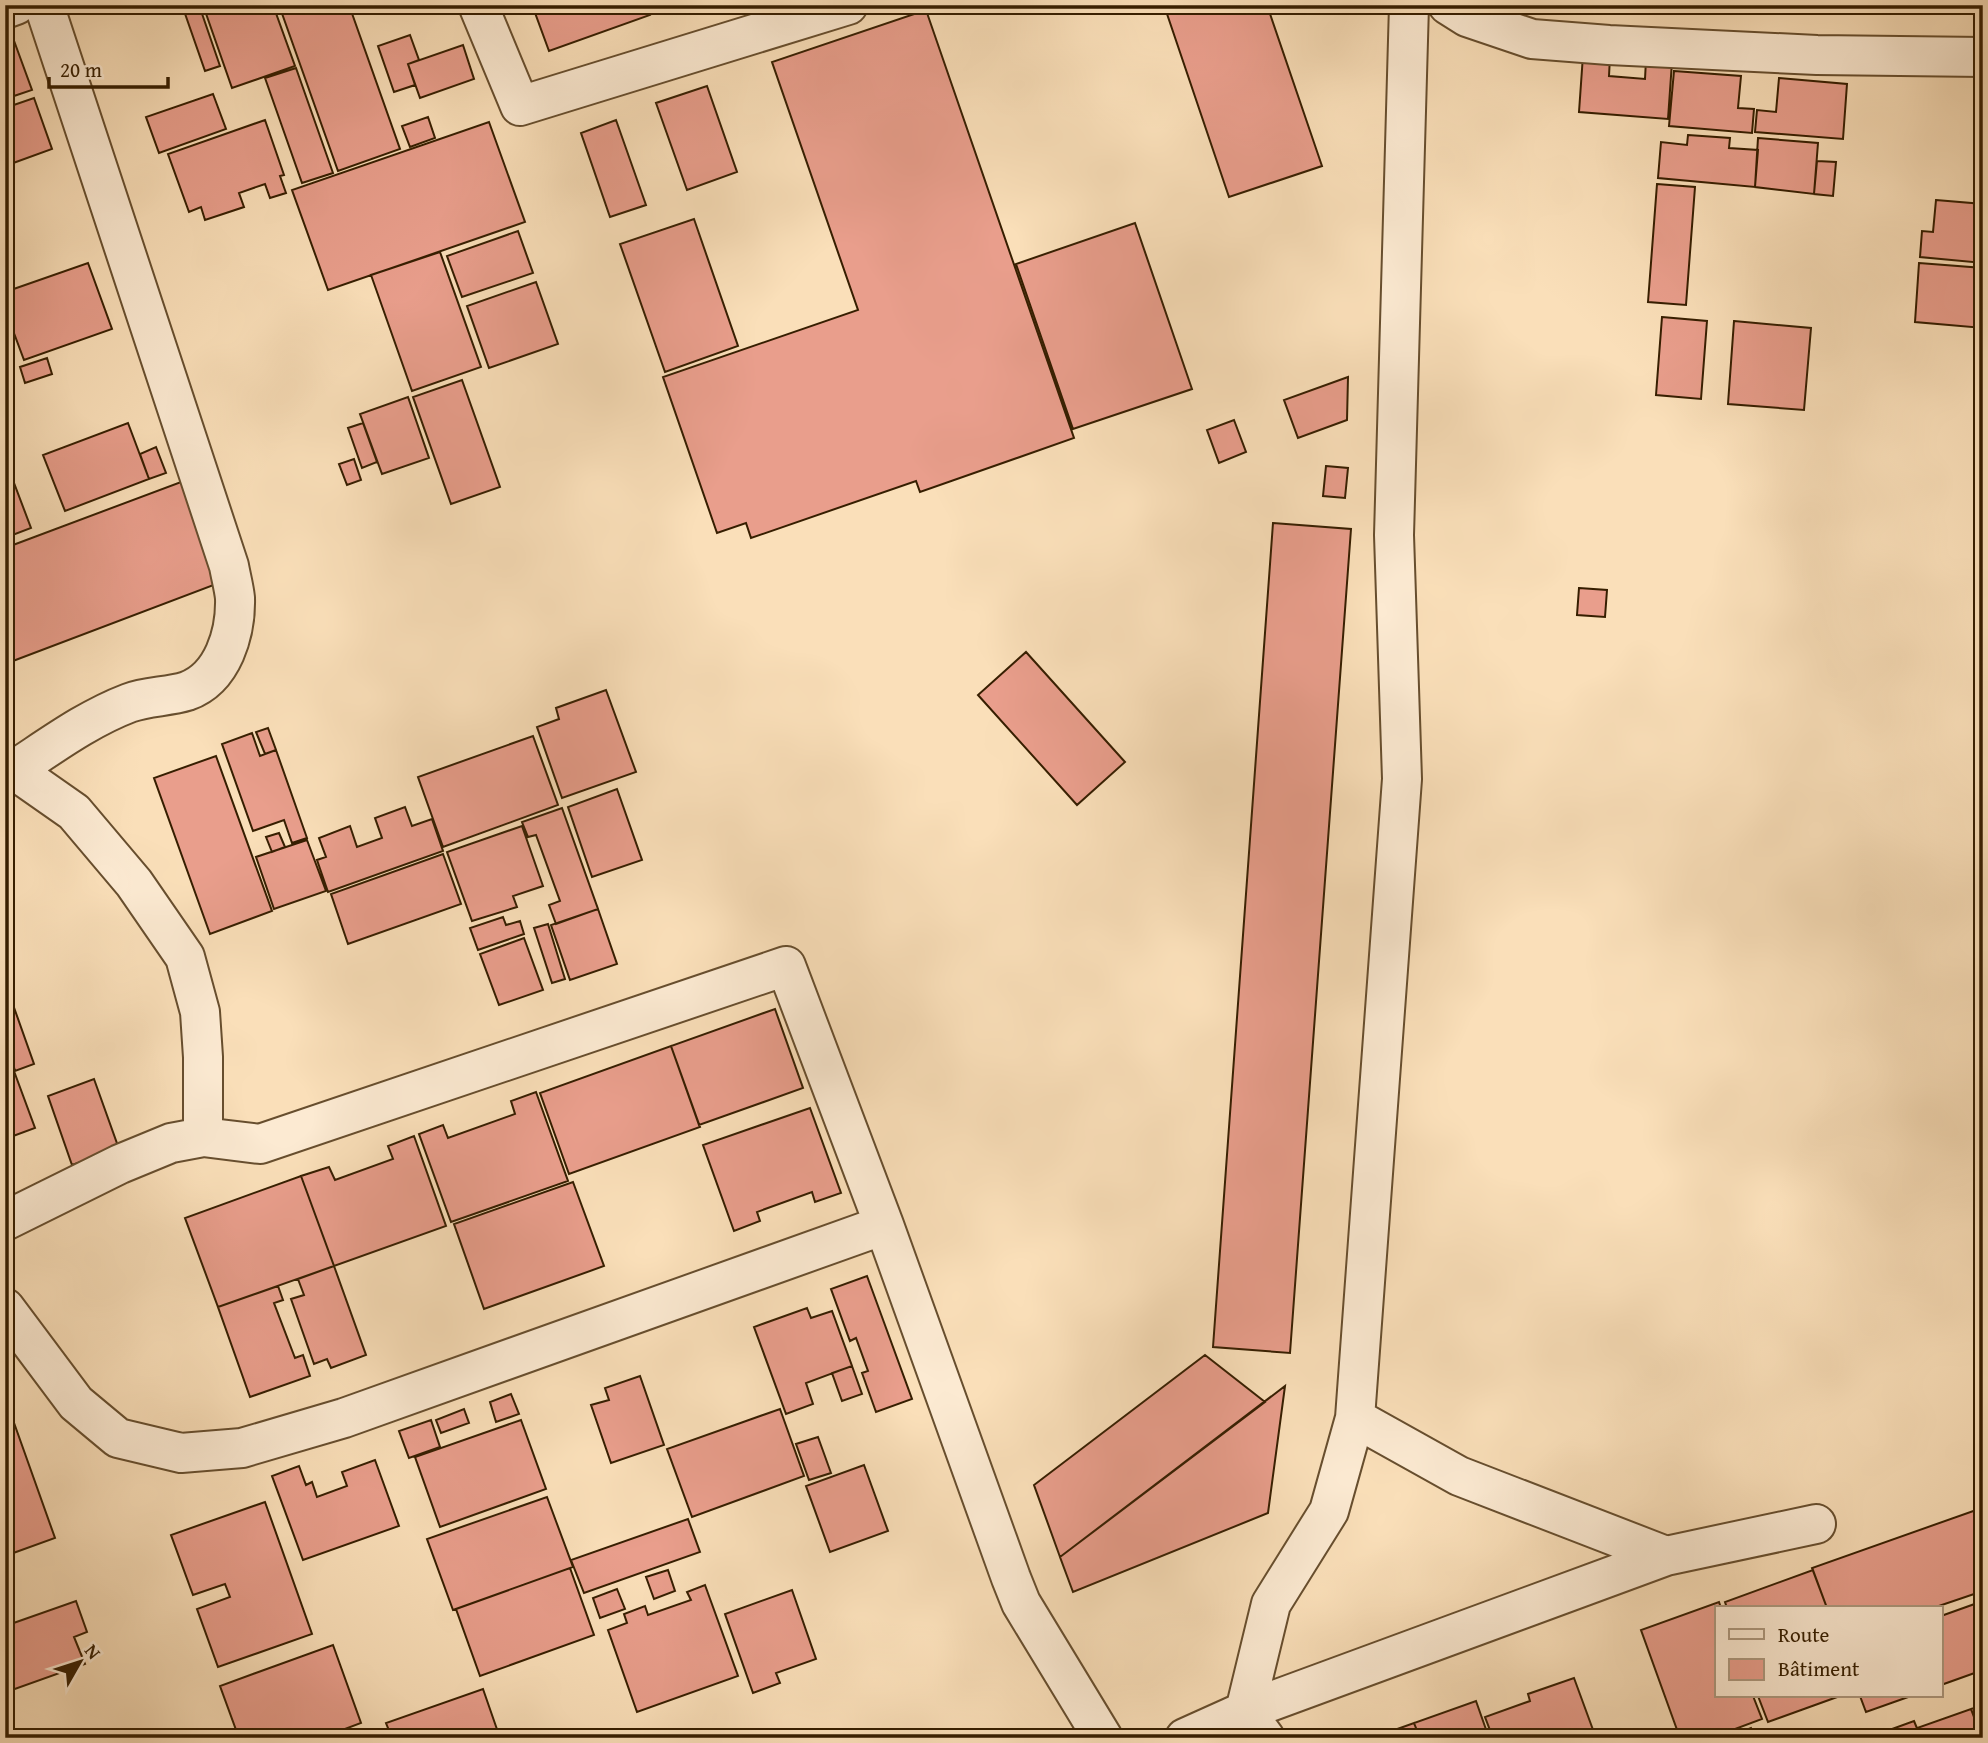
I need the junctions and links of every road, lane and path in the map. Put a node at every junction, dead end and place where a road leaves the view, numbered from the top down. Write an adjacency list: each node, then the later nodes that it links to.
1 (16, 5): 7 (street)
2 (44, 5): 9 (street)
3 (478, 5): 4 (street)
4 (848, 5)
5 (1409, 5): 14 (street)
6 (1448, 5): 8 (street)
7 (5, 9)
8 (1983, 57)
9 (10, 769): 10 (street)
10 (204, 1137): 11 (street); 12 (street)
11 (5, 1221)
12 (884, 1225): 13 (street); 18 (street)
13 (5, 1308)
14 (1355, 1418): 16 (street); 17 (street)
15 (1816, 1524): 16 (street)
16 (1666, 1556): 17 (street)
17 (1255, 1724): 19 (street)
18 (1103, 1738)
19 (1185, 1738)

